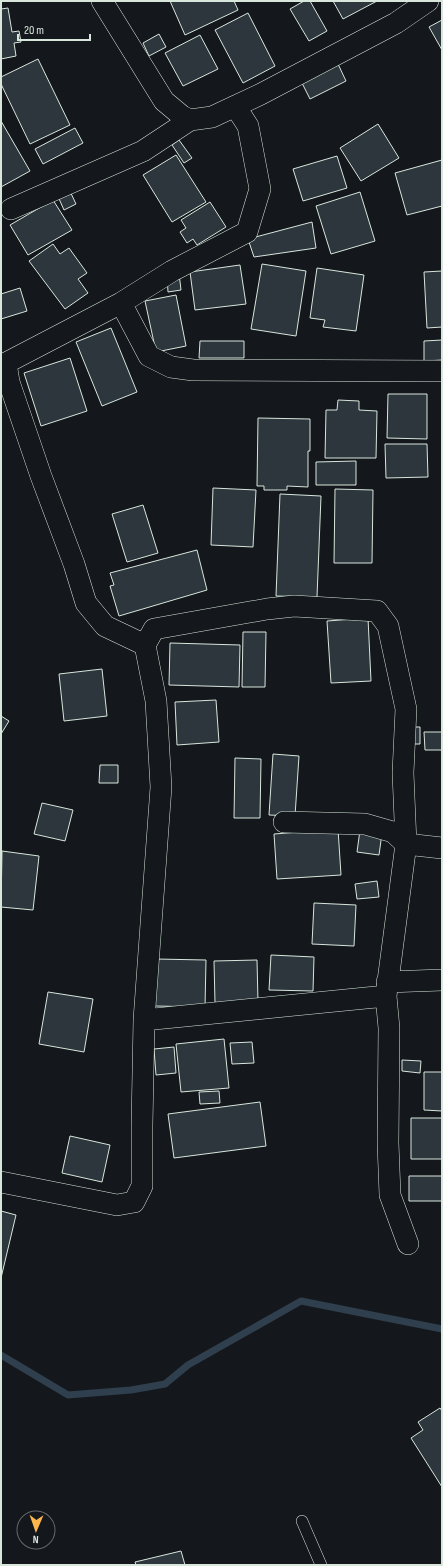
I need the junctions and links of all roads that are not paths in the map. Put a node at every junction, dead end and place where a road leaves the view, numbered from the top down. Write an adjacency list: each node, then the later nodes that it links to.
1 (102, 1): 4 (street)
2 (428, 1): 3 (street)
3 (235, 106): 4 (street); 6 (street)
4 (190, 120): 5 (street)
5 (11, 209)
6 (120, 303): 7 (street); 8 (street)
7 (4, 364): 9 (street)
8 (442, 371)
9 (145, 645): 11 (street); 15 (street)
10 (284, 822): 11 (street)
11 (406, 844): 12 (street); 14 (street)
12 (442, 848)
13 (442, 980): 14 (street)
14 (386, 989): 15 (street); 17 (street)
15 (144, 1020): 16 (street)
16 (1, 1182)
17 (408, 1244)
18 (302, 1521): 19 (lane)
19 (321, 1565)

